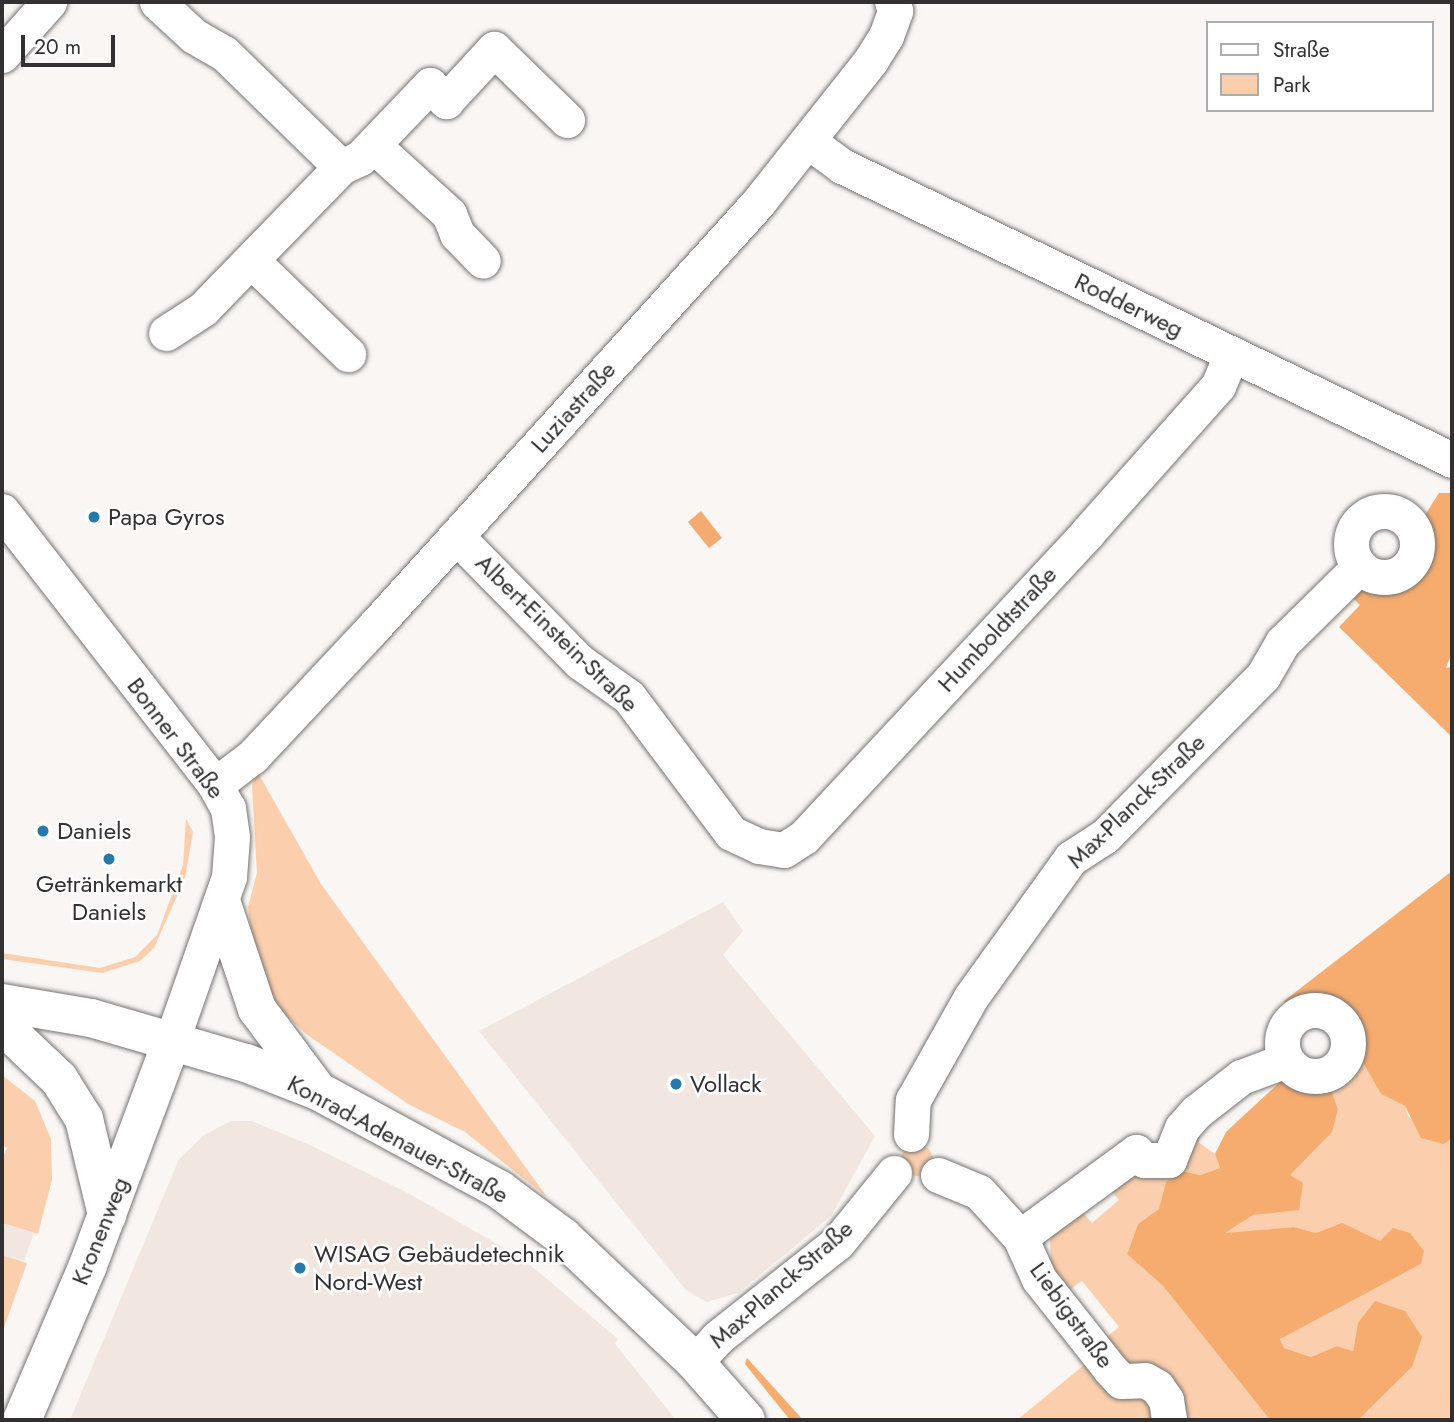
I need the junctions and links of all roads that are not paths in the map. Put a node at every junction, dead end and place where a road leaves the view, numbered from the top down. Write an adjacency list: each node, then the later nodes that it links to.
1 (49, 2): 4 (street)
2 (157, 2): 8 (street)
3 (892, 2): 6 (street, Luziastraße)
4 (2, 55)
5 (567, 120): 7 (street)
6 (809, 142): 13 (street, Rodderweg); 16 (street, Luziastraße)
7 (373, 145): 8 (street); 10 (street)
8 (341, 167): 9 (street)
9 (252, 261): 11 (street); 12 (street)
10 (483, 261)
11 (166, 333)
12 (348, 354)
13 (1231, 355): 14 (street, Rodderweg); 19 (street, Humboldtstraße)
14 (1452, 460)
15 (2, 511): 18 (street, Bonner Straße)
16 (456, 536): 18 (street, Luziastraße); 19 (street, Albert-Einstein-Straße)
17 (1359, 567): 26 (street, Max-Planck-Straße)
18 (215, 785): 20 (street, Bonner Straße)
19 (731, 833)
20 (222, 904): 23 (street, Bonner Straße); 25 (main road)
21 (2, 1003): 23 (main road, Konrad-Adenauer-Straße)
22 (2, 1025): 29 (main road)
23 (172, 1040): 25 (main road, Konrad-Adenauer-Straße); 29 (main road, Kronenweg)
24 (1286, 1060): 30 (street)
25 (318, 1091): 31 (main road, Konrad-Adenauer-Straße)
26 (911, 1134): 27 (street, Max-Planck-Straße); 28 (street)
27 (894, 1173): 28 (street); 31 (street, Max-Planck-Straße)
28 (938, 1175): 30 (street, Liebigstraße)
29 (107, 1214): 32 (main road, Kronenweg)
30 (1020, 1237): 34 (street, Liebigstraße)
31 (695, 1362): 33 (main road, Konrad-Adenauer-Straße)
32 (22, 1420)
33 (746, 1420)
34 (1169, 1420)

